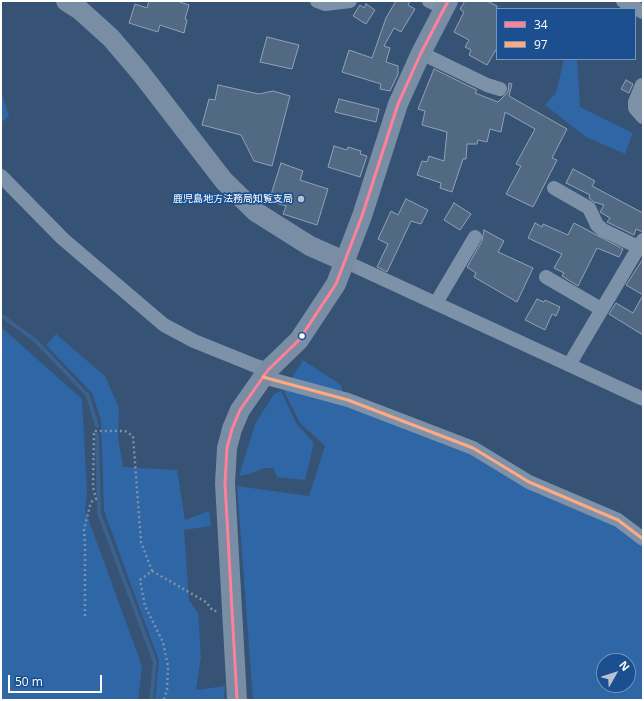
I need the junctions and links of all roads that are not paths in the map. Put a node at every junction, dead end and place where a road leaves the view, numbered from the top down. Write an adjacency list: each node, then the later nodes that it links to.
1 (66, 1): 15 (main road)
2 (317, 1): 3 (street)
3 (350, 1)
4 (623, 1): 6 (street)
5 (440, 3): 7 (main road)
6 (636, 8)
7 (421, 53): 9 (street); 15 (main road)
8 (642, 85): 10 (street)
9 (500, 89)
10 (643, 117)
11 (1, 176): 20 (street)
12 (554, 188): 14 (street)
13 (475, 237): 17 (street)
14 (641, 243): 18 (street)
15 (344, 261): 17 (street); 20 (main road)
16 (546, 277): 18 (street)
17 (436, 303): 19 (street)
18 (602, 308): 19 (street)
19 (569, 365): 21 (street)
20 (266, 373): 22 (street); 23 (main road)
21 (643, 399)
22 (643, 539)
23 (237, 700)

